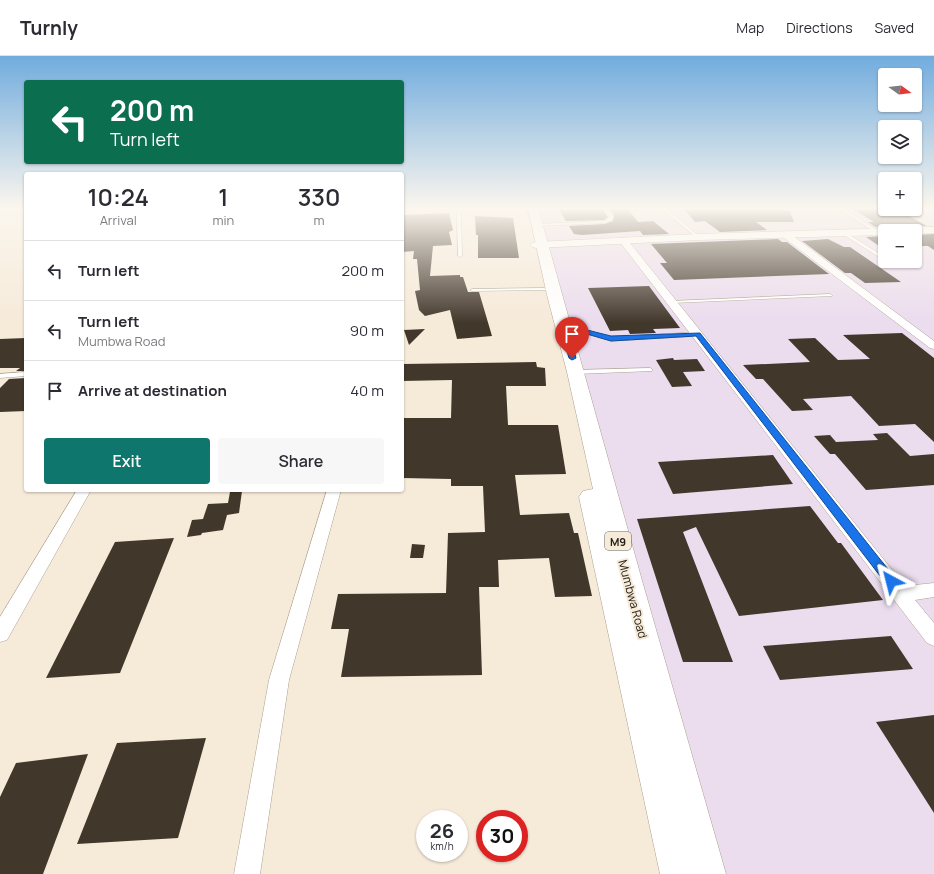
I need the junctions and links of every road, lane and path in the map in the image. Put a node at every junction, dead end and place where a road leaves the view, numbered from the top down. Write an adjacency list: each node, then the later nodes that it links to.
1 (460, 246): 8 (lane)
2 (538, 246): 9 (main road, Mumbwa Road / M9)
3 (541, 246): 13 (main road, Mumbwa Road / M9)
4 (628, 246): 12 (street)
5 (802, 246): 15 (street)
6 (864, 246): 7 (lane)
7 (878, 255)
8 (460, 256)
9 (544, 289): 10 (lane); 27 (main road, Mumbwa Road / M9)
10 (472, 290)
11 (830, 296): 12 (lane)
12 (672, 302): 14 (street)
13 (565, 331): 14 (lane); 17 (main road, Mumbwa Road / M9)
14 (698, 334): 23 (street)
15 (934, 346)
16 (650, 370): 17 (lane)
17 (576, 372): 28 (main road, Mumbwa Road / M9)
18 (24, 374): 19 (lane)
19 (0, 376)
20 (83, 492): 24 (street)
21 (333, 492): 26 (street)
22 (934, 590): 23 (street)
23 (900, 594): 25 (street)
24 (0, 634)
25 (934, 637)
26 (248, 874)
27 (680, 874)
28 (706, 874)

